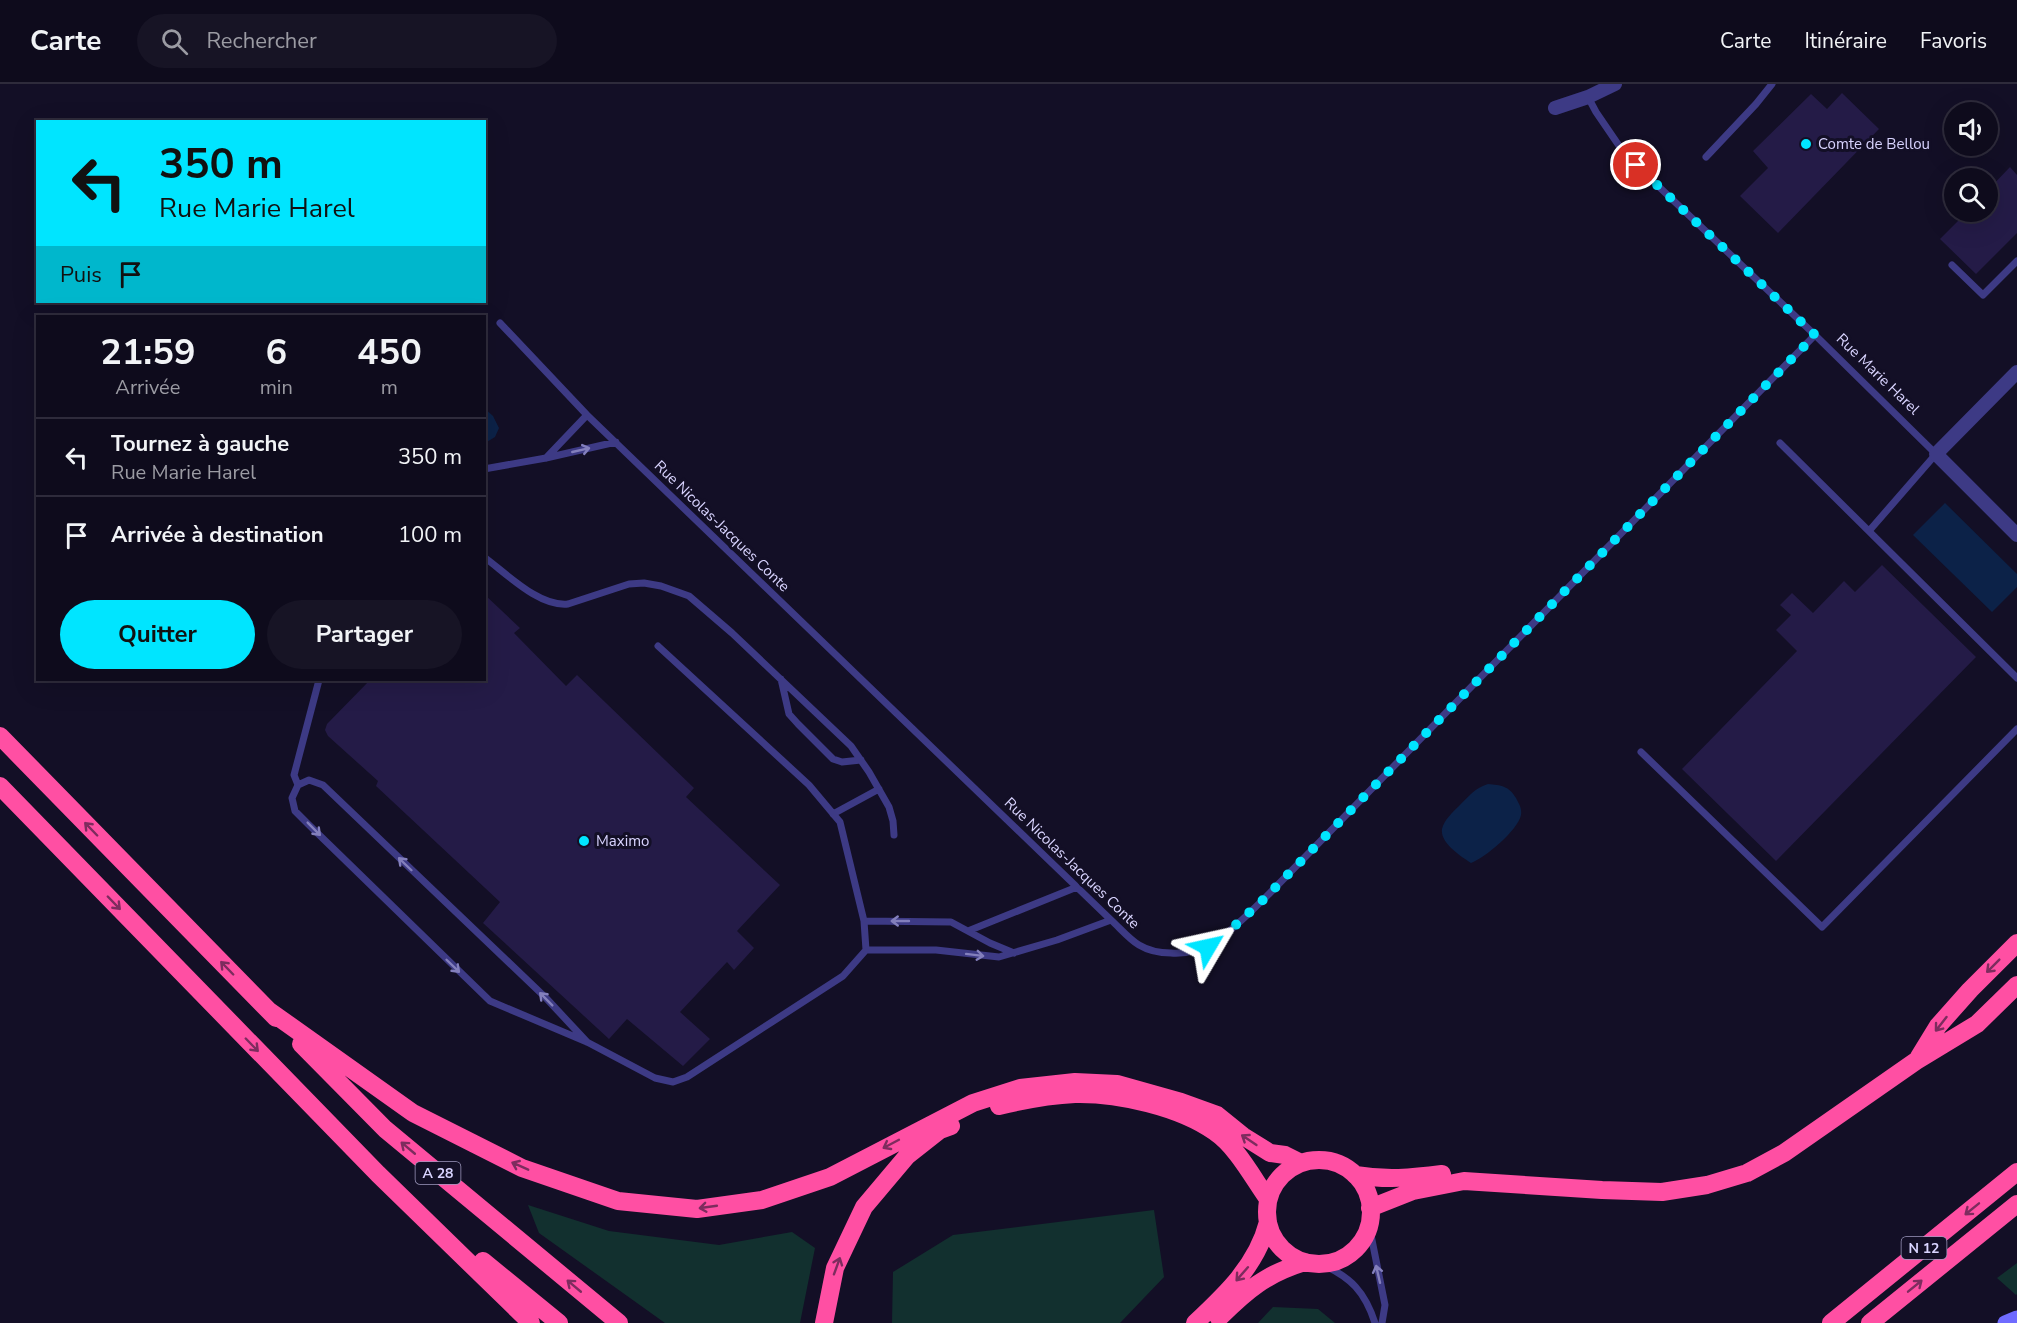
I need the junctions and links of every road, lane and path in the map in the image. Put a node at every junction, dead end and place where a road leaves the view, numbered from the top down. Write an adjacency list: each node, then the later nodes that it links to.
1 (1615, 84): 3 (street)
2 (1772, 84): 6 (lane)
3 (1588, 97): 4 (street); 5 (lane)
4 (1555, 108)
5 (1624, 153)
6 (1706, 157)
7 (1636, 165): 11 (lane, Rue Marie Harel)
8 (2017, 261): 9 (lane)
9 (1952, 265)
10 (500, 323): 13 (lane, Rue Nicolas-Jacques Conte)
11 (1815, 335): 16 (lane, Rue Marie Harel); 36 (lane, Rue Nicolas-Jacques Conte)
12 (2017, 372): 16 (street)
13 (587, 415): 14 (lane, Rue Nicolas-Jacques Conte); 17 (lane)
14 (616, 442): 17 (lane, one-way to 14); 35 (lane, Rue Nicolas-Jacques Conte)
15 (1780, 443): 19 (lane)
16 (1936, 454): 19 (lane); 20 (street, Rue Marie Harel)
17 (546, 458): 18 (lane)
18 (486, 469)
19 (1869, 531): 24 (lane)
20 (2017, 535)
21 (486, 559): 23 (lane)
22 (658, 646): 33 (lane)
23 (781, 678): 29 (lane); 29 (lane)
24 (2017, 678)
25 (319, 681): 30 (lane)
26 (2017, 729): 28 (lane)
27 (0, 736): 43 (highway, A 28, one-way to 27)
28 (1641, 752)
29 (861, 760): 32 (lane)
30 (298, 785): 44 (lane, one-way to 30); 44 (lane, one-way to 44)
31 (0, 786): 48 (highway, A 28, one-way to 48)
32 (879, 789): 33 (lane); 34 (lane)
33 (833, 814): 37 (lane)
34 (894, 835)
35 (1077, 887): 36 (lane, Rue Nicolas-Jacques Conte); 38 (lane)
36 (1111, 920): 41 (lane)
37 (864, 921): 38 (lane, one-way to 37); 40 (lane)
38 (968, 932): 41 (lane)
39 (2017, 943): 45 (highway, one-way to 45)
40 (866, 950): 41 (lane, one-way to 41); 44 (lane)
41 (1014, 953)
42 (2017, 985): 45 (highway)
43 (268, 1010): 46 (highway, one-way to 43); 61 (highway, A 28, one-way to 43)
44 (587, 1042)
45 (1917, 1061): 50 (highway)
46 (1302, 1163): 49 (highway); 51 (highway)
47 (2017, 1172): 67 (highway, N 12, one-way to 67)
48 (378, 1174): 59 (highway); 60 (highway, A 28)
49 (1354, 1175): 50 (highway); 53 (highway)
50 (1580, 1188): 53 (highway)
51 (1268, 1199): 55 (highway); 62 (highway, one-way to 51)
52 (2017, 1204): 56 (highway, N 12)
53 (1370, 1216): 57 (highway); 66 (lane, one-way to 53)
54 (2017, 1216): 56 (highway, N 12)
55 (1268, 1222): 57 (highway); 63 (highway, one-way to 63)
56 (1966, 1245): 68 (highway, N 12, one-way to 56)
57 (1313, 1263): 64 (highway); 65 (lane)
58 (2017, 1318): 69 (street)
59 (531, 1323)
60 (559, 1323)
61 (619, 1323)
62 (824, 1323)
63 (1196, 1323)
64 (1213, 1323)
65 (1375, 1323)
66 (1382, 1323)
67 (1831, 1323)
68 (1870, 1323)
69 (2005, 1323)

